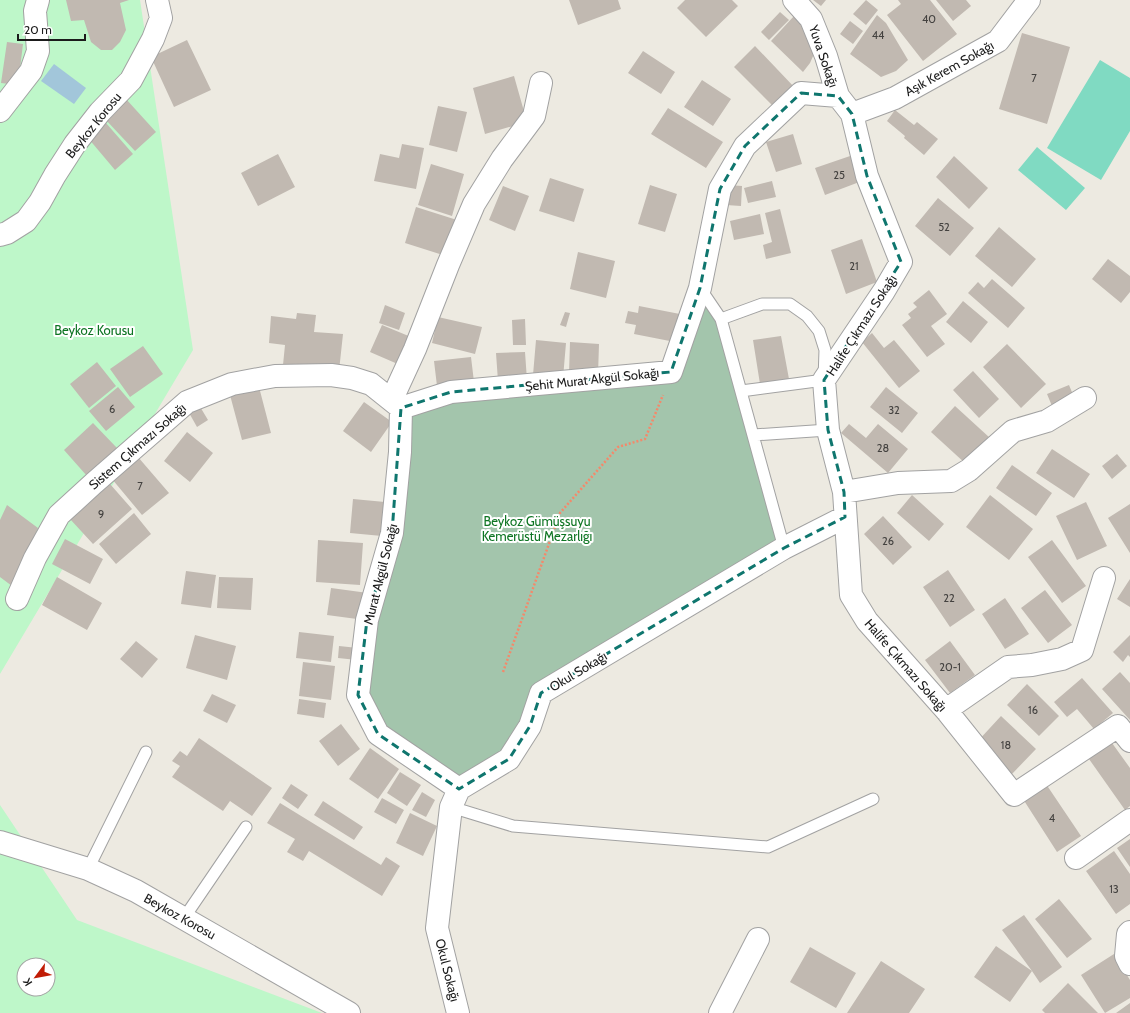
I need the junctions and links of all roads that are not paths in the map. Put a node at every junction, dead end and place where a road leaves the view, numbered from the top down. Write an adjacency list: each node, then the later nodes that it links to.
1 (38, 0): 7 (street)
2 (157, 0): 9 (street, Beykoz Korosu)
3 (794, 0): 6 (street, Yuva Sokağı)
4 (1029, 0): 8 (street, Aşık Kerem Sokağı)
5 (542, 83): 15 (street)
6 (838, 96): 8 (street, Halife Çıkmazı Sokağı); 10 (street, Şehit Murat Akgül Sokağı)
7 (0, 111)
8 (852, 114): 12 (street, Halife Çıkmazı Sokağı)
9 (0, 235)
10 (700, 288): 11 (lane); 15 (street, Şehit Murat Akgül Sokağı)
11 (721, 319): 12 (lane); 13 (lane)
12 (824, 380): 13 (lane); 16 (street, Halife Çıkmazı Sokağı)
13 (741, 391): 17 (lane)
14 (1085, 398): 18 (street)
15 (396, 403): 22 (street, Sistem Çıkmazı Sokağı); 26 (street, Murat Akgül Sokağı)
16 (828, 430): 17 (lane); 18 (street, Halife Çıkmazı Sokağı)
17 (753, 435): 20 (lane)
18 (844, 492): 19 (street, Halife Çıkmazı Sokağı)
19 (845, 517): 20 (street, Okul Sokağı); 23 (street, Halife Çıkmazı Sokağı)
20 (784, 548): 26 (street, Okul Sokağı)
21 (1104, 578): 23 (street)
22 (17, 599)
23 (946, 710): 24 (street, Halife Çıkmazı Sokağı)
24 (1130, 741)
25 (146, 752): 32 (lane)
26 (455, 798): 27 (lane); 38 (street, Okul Sokağı)
27 (873, 799)
28 (1130, 820): 31 (street)
29 (246, 827): 33 (lane)
30 (0, 842): 32 (street, Beykoz Korosu)
31 (1076, 858)
32 (88, 869): 33 (street, Beykoz Korosu)
33 (184, 918): 37 (street, Beykoz Korosu)
34 (1130, 932): 36 (street)
35 (758, 939): 39 (street)
36 (1130, 964)
37 (349, 1013)
38 (458, 1013)
39 (720, 1013)

